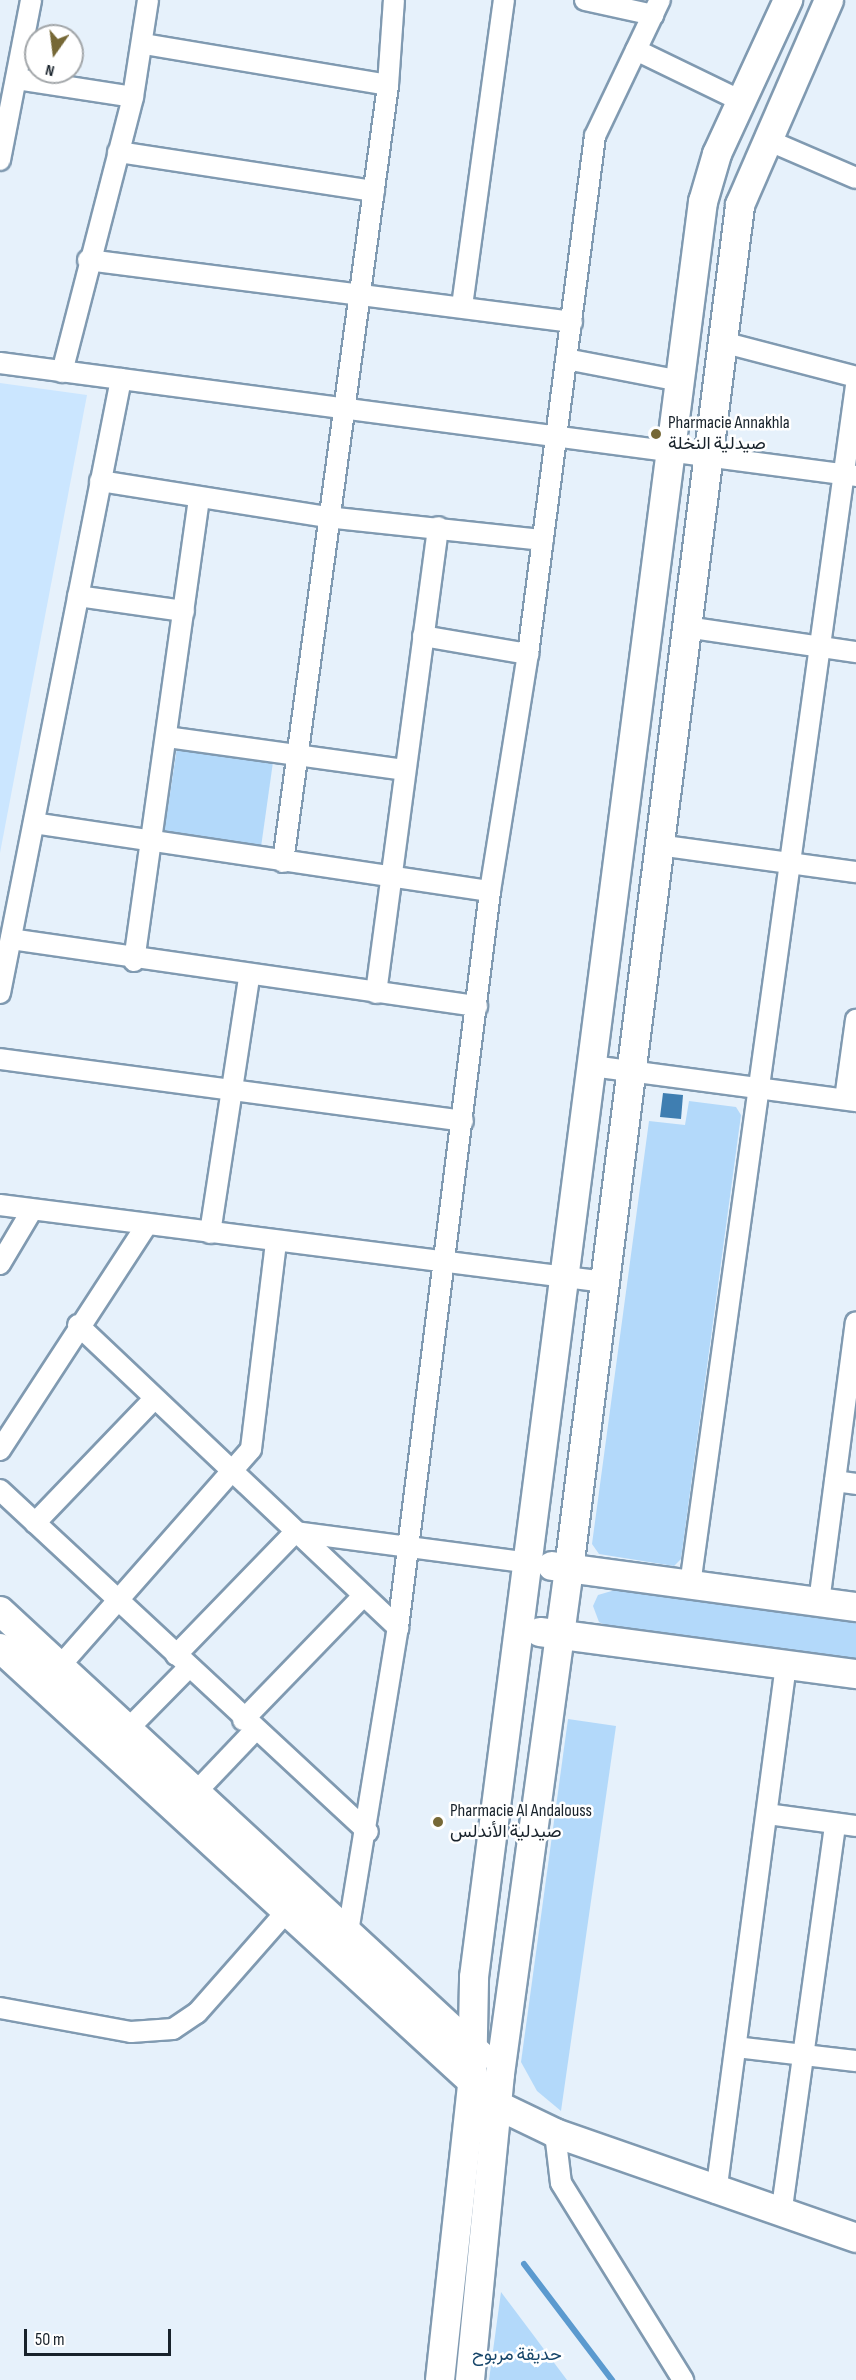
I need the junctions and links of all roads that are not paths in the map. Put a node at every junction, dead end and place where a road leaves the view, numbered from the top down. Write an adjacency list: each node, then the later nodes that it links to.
1 (32, 0): 11 (street)
2 (148, 0): 9 (street)
3 (394, 0): 12 (street)
4 (504, 0): 22 (street)
5 (585, 0): 8 (street)
6 (788, 0): 14 (main road)
7 (829, 0): 15 (main road)
8 (657, 8): 10 (street)
9 (144, 44): 12 (street); 13 (street)
10 (636, 50): 14 (street); 23 (street)
11 (17, 79): 13 (street); 17 (street)
12 (388, 85): 19 (street)
13 (133, 97): 16 (street)
14 (741, 101): 30 (main road)
15 (765, 139): 18 (street); 24 (main road)
16 (118, 152): 19 (street); 20 (street)
17 (0, 160)
18 (856, 178)
19 (374, 191): 21 (street)
20 (88, 260): 21 (street); 27 (street)
21 (360, 293): 22 (street); 32 (street)
22 (462, 306): 23 (street)
23 (572, 322): 25 (street)
24 (722, 342): 28 (street); 35 (main road)
25 (566, 358): 30 (street); 33 (street)
26 (0, 363): 27 (street)
27 (62, 372): 29 (street)
28 (856, 377)
29 (121, 379): 32 (street); 37 (street)
30 (680, 381): 34 (main road)
31 (856, 386): 36 (street)
32 (342, 408): 33 (street); 39 (street)
33 (555, 433): 34 (street); 41 (street)
34 (671, 451): 35 (street); 68 (main road)
35 (708, 456): 36 (street); 44 (main road)
36 (850, 475): 46 (street)
37 (100, 481): 38 (street); 42 (street)
38 (200, 498): 39 (street); 43 (street)
39 (327, 517): 40 (street); 50 (street)
40 (438, 527): 41 (street); 45 (street)
41 (543, 540): 48 (street)
42 (78, 596): 43 (street); 52 (street)
43 (184, 611): 49 (street)
44 (686, 627): 46 (street); 54 (main road)
45 (423, 636): 48 (street); 51 (street)
46 (819, 646): 47 (street); 56 (street)
47 (856, 652)
48 (528, 654): 59 (street)
49 (167, 737): 50 (street); 53 (street)
50 (299, 756): 51 (street); 55 (street)
51 (405, 770): 58 (street)
52 (34, 823): 53 (street); 60 (street)
53 (153, 841): 55 (street); 61 (street)
54 (658, 845): 56 (street); 69 (main road)
55 (283, 862): 58 (street)
56 (789, 862): 57 (street); 70 (street)
57 (856, 872)
58 (391, 878): 59 (street); 64 (street)
59 (490, 891): 65 (street)
60 (11, 939): 61 (street); 63 (street)
61 (134, 961): 62 (street)
62 (249, 978): 64 (street); 71 (street)
63 (0, 993)
64 (376, 993): 65 (street)
65 (477, 1006): 73 (street)
66 (856, 1020): 72 (street)
67 (0, 1059): 71 (street)
68 (592, 1066): 69 (street); 81 (main road)
69 (630, 1071): 70 (street); 82 (main road)
70 (758, 1088): 72 (street); 97 (street)
71 (231, 1093): 73 (street); 77 (street)
72 (850, 1100)
73 (463, 1120): 79 (street)
74 (0, 1204): 75 (street)
75 (32, 1210): 76 (street); 80 (street)
76 (146, 1226): 77 (street); 84 (street)
77 (210, 1233): 78 (street)
78 (276, 1242): 79 (street); 88 (street)
79 (447, 1263): 81 (street); 94 (street)
80 (0, 1264)
81 (566, 1277): 82 (street); 95 (main road)
82 (605, 1282): 96 (main road)
83 (856, 1322): 85 (street)
84 (78, 1325): 86 (street); 87 (street)
85 (853, 1368): 89 (street)
86 (154, 1400): 88 (street); 92 (street)
87 (0, 1450)
88 (232, 1474): 93 (street); 99 (street)
89 (835, 1481): 90 (street); 100 (street)
90 (856, 1484)
91 (0, 1490): 92 (street)
92 (35, 1523): 99 (street)
93 (296, 1532): 94 (street); 98 (street); 107 (street)
94 (406, 1551): 95 (street); 103 (street)
95 (529, 1563): 96 (main road); 104 (main road)
96 (569, 1569): 97 (main road); 105 (main road)
97 (690, 1585): 100 (main road)
98 (362, 1597): 103 (street); 111 (street)
99 (116, 1598): 107 (street); 109 (street)
100 (819, 1602): 101 (main road)
101 (856, 1607)
102 (0, 1611): 109 (main road)
103 (398, 1628): 117 (street)
104 (520, 1629): 105 (main road); 120 (main road)
105 (559, 1634): 108 (main road); 127 (main road)
106 (0, 1648): 118 (main road)
107 (182, 1661): 111 (street); 112 (street)
108 (786, 1665): 110 (main road); 114 (street)
109 (60, 1666): 112 (main road)
110 (856, 1674)
111 (249, 1725): 113 (street); 117 (street)
112 (129, 1728): 113 (main road)
113 (196, 1792): 119 (main road)
114 (767, 1814): 115 (street); 124 (street)
115 (835, 1824): 116 (street); 125 (street)
116 (856, 1826)
117 (368, 1832): 119 (street)
118 (287, 1911): 122 (street); 128 (main road)
119 (348, 1932): 121 (main road)
120 (474, 1977): 121 (main road); 123 (main road)
121 (428, 2006): 123 (main road)
122 (0, 2008)
123 (470, 2045): 127 (main road); 128 (main road)
124 (736, 2047): 125 (street); 131 (street)
125 (801, 2054): 126 (street); 132 (street)
126 (856, 2061)
127 (501, 2074): 129 (main road); 130 (main road)
128 (472, 2085): 129 (main road); 134 (main road)
129 (500, 2106): 130 (main road); 135 (main road)
130 (546, 2128): 131 (main road); 136 (street)
131 (716, 2193): 132 (main road)
132 (781, 2215): 133 (main road)
133 (856, 2238)
134 (440, 2380)
135 (470, 2380)
136 (682, 2380)

